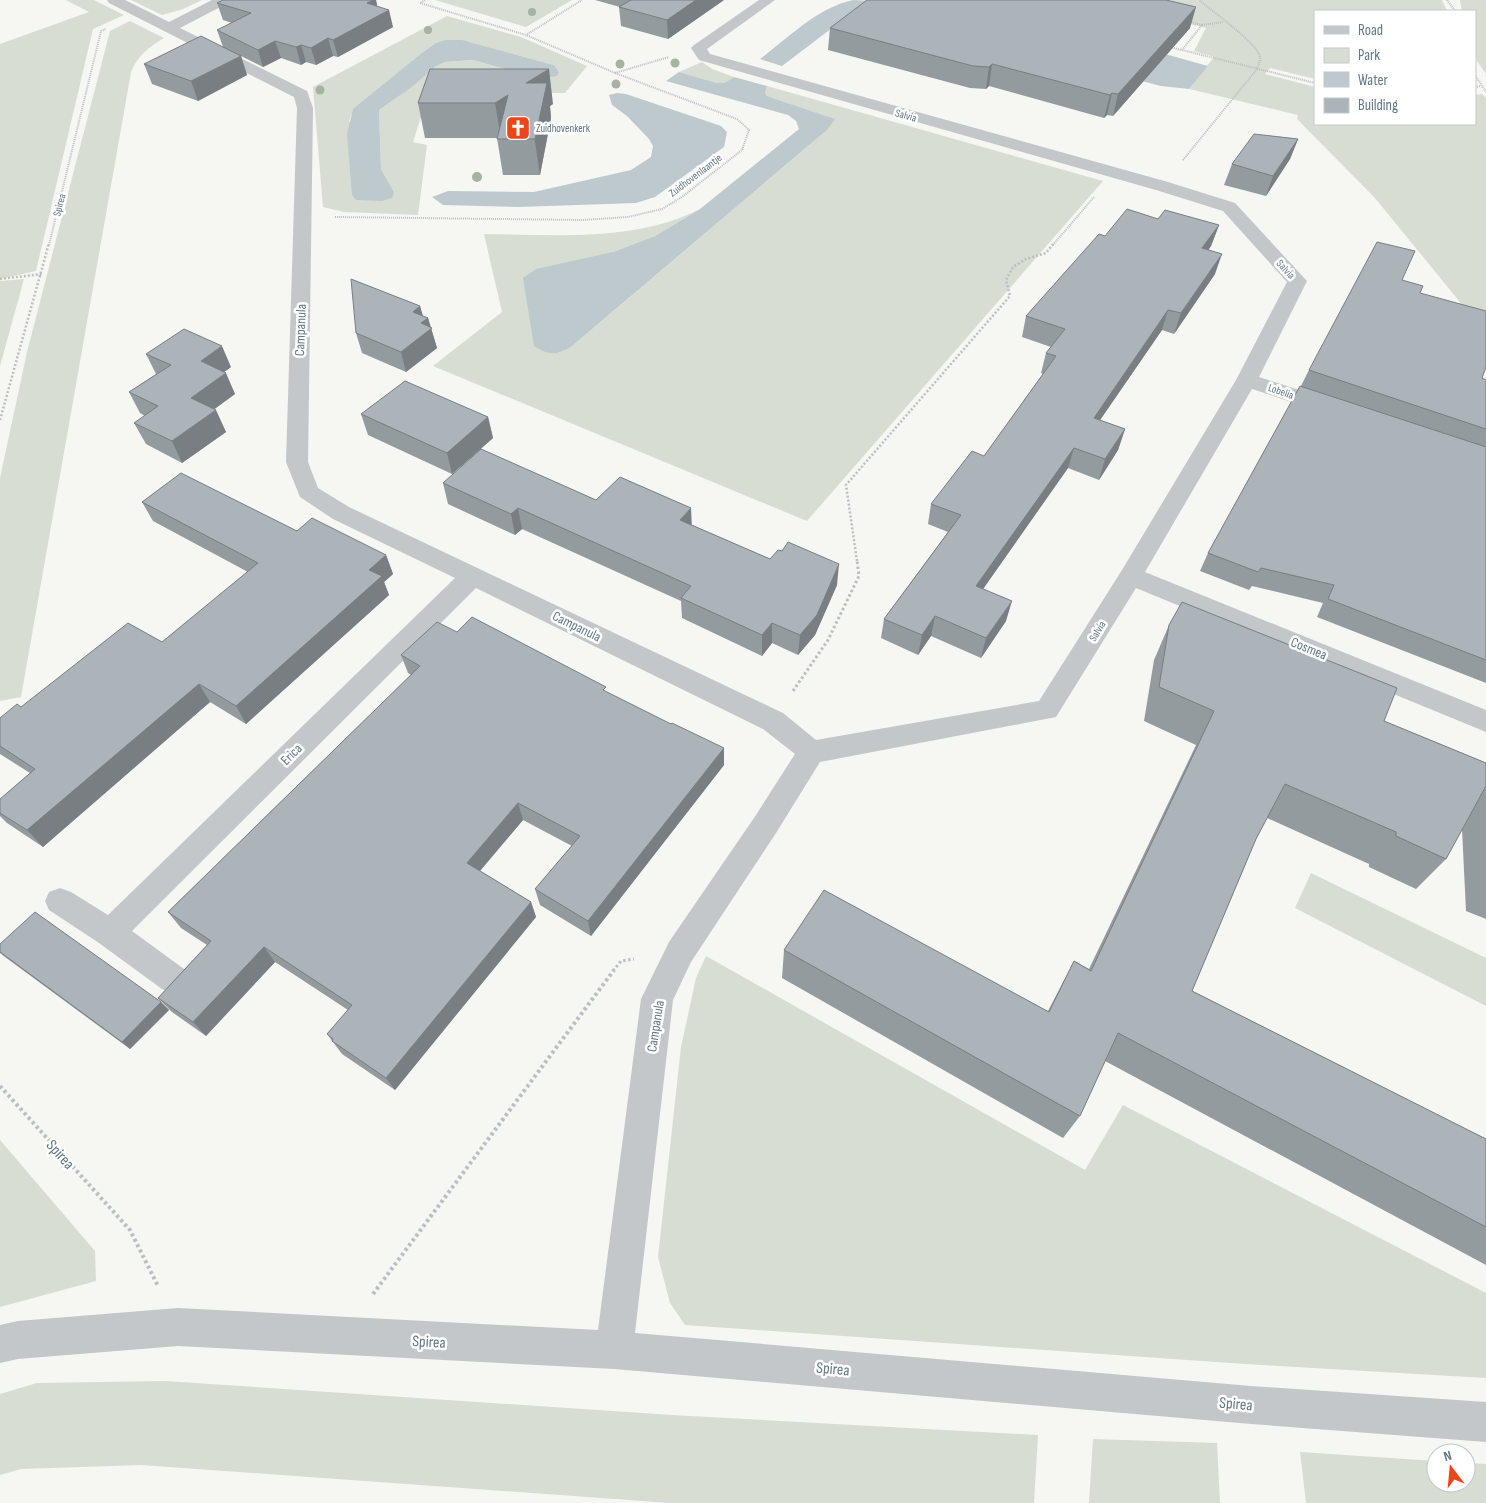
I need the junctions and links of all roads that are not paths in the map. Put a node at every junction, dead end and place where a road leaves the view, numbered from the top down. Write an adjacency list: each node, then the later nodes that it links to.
1 (114, 0): 4 (street, Campanula)
2 (223, 0): 4 (street)
3 (768, 0): 5 (street, Salvia)
4 (170, 26): 7 (street, Campanula)
5 (1247, 380): 6 (street, Lobelia); 8 (street, Salvia)
6 (1348, 414)
7 (472, 576): 10 (street, Campanula); 12 (street, Erica)
8 (1132, 576): 9 (street, Cosmea); 10 (street, Salvia)
9 (1486, 721)
10 (810, 752): 15 (street, Campanula)
11 (60, 901): 12 (street)
12 (110, 933): 13 (street)
13 (173, 979)
14 (0, 1344): 15 (street, Spirea)
15 (614, 1350): 16 (street, Spirea)
16 (1486, 1422)

